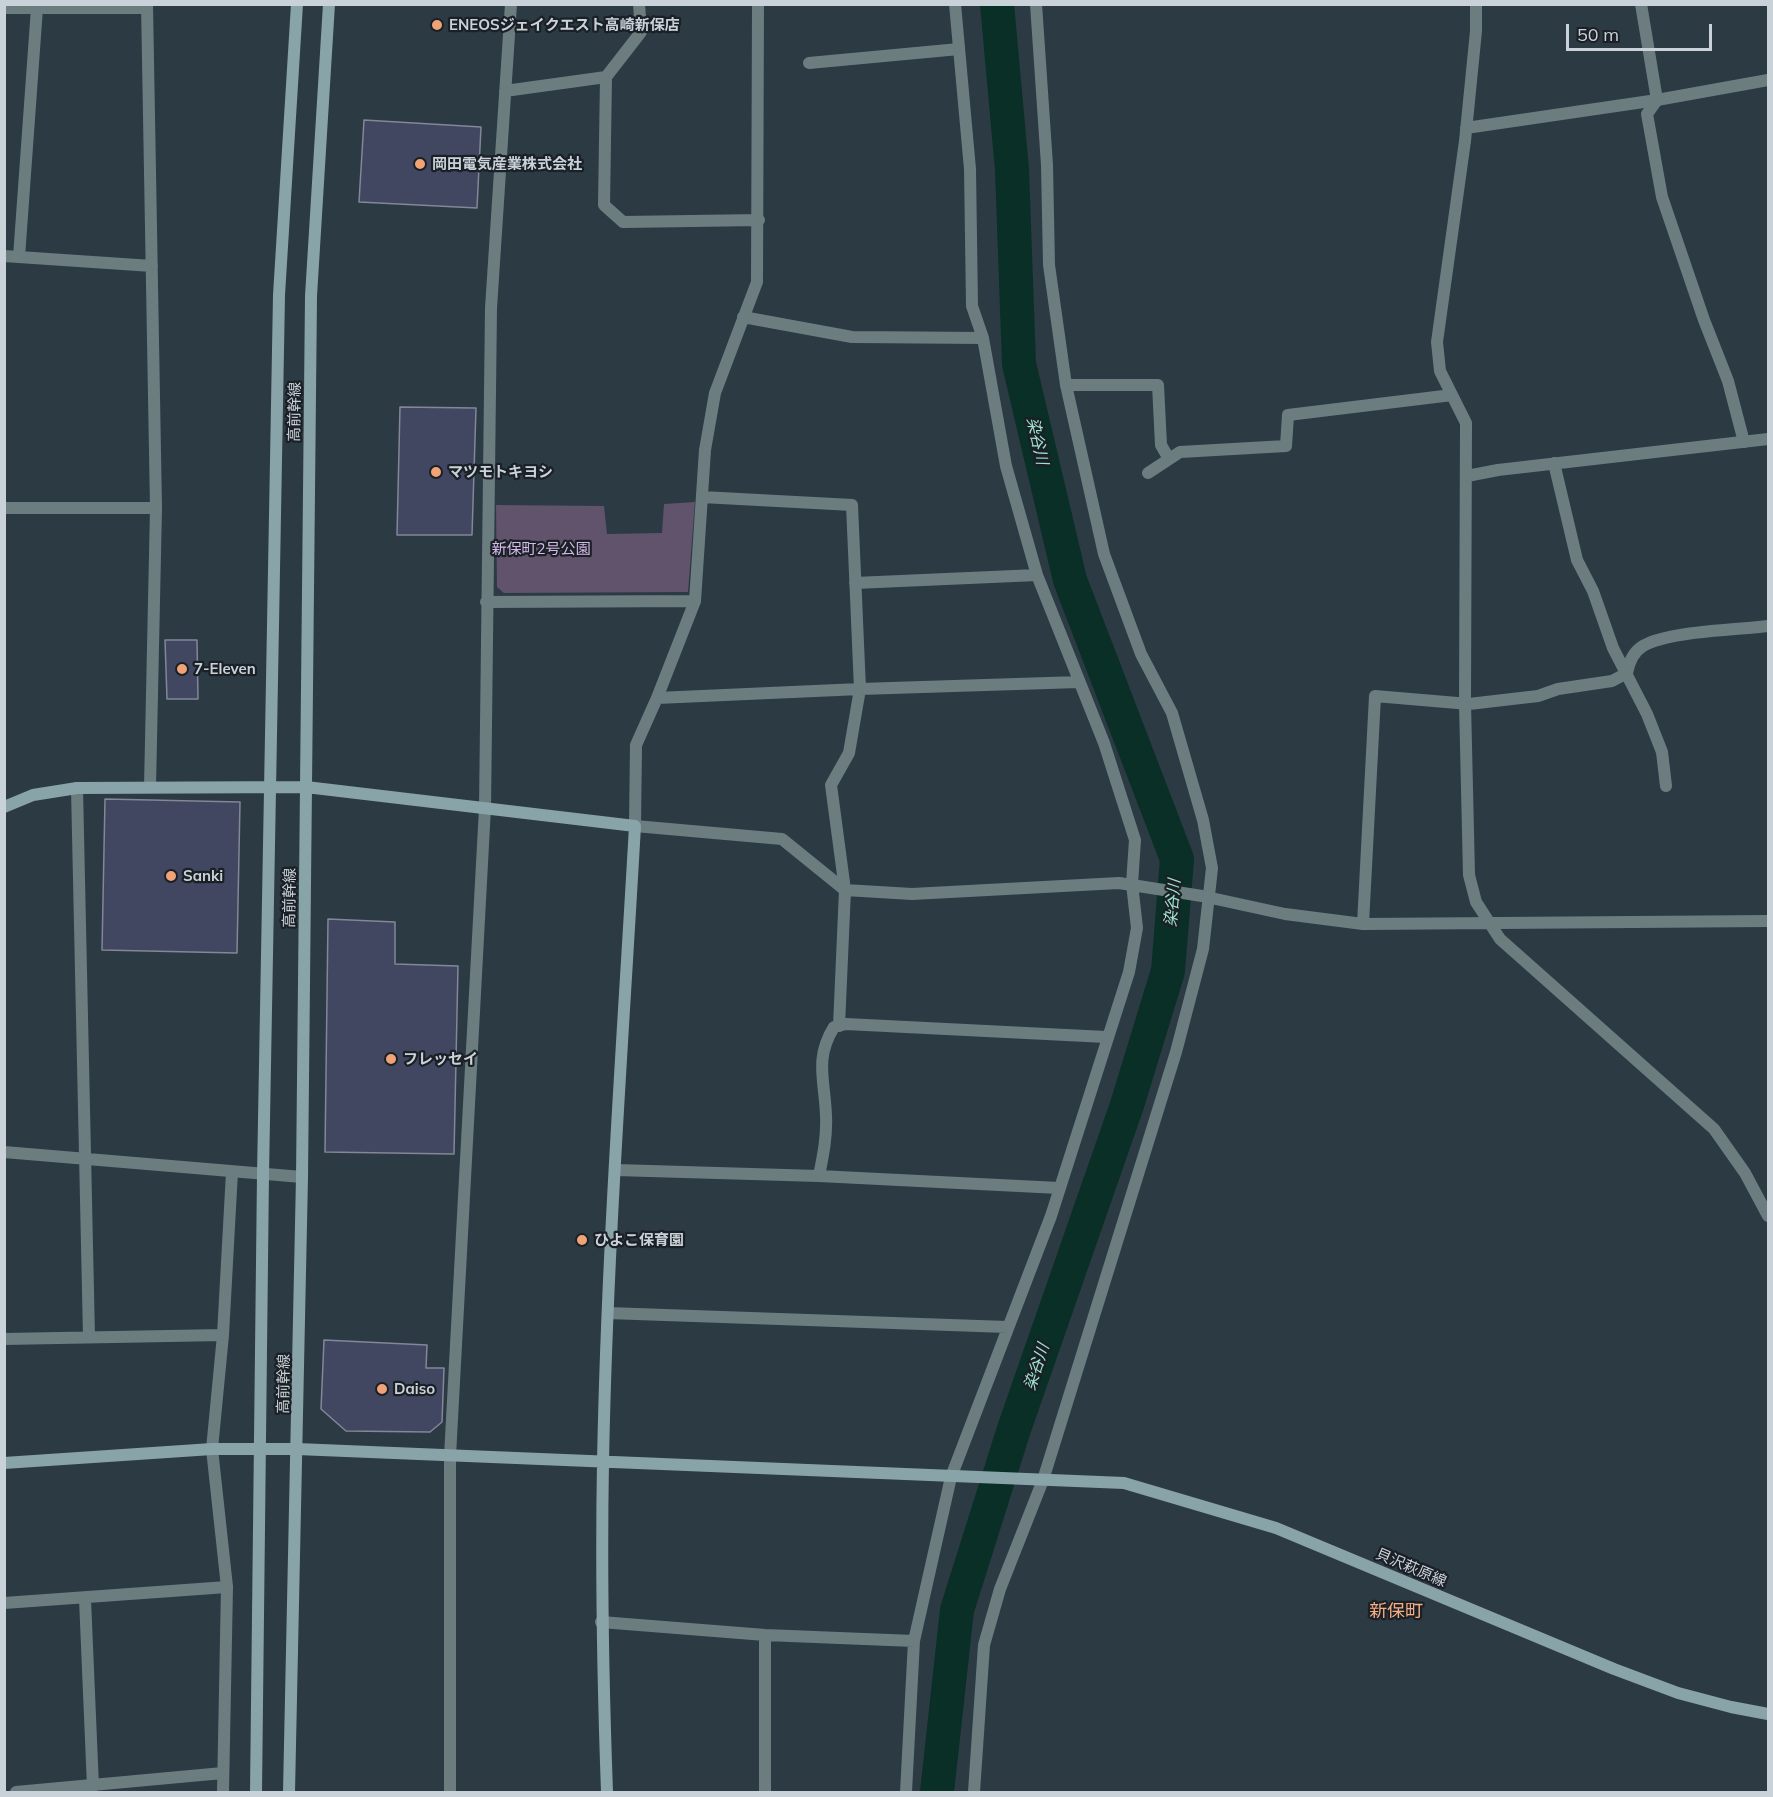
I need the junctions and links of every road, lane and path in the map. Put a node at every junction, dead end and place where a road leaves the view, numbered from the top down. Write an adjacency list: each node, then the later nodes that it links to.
1 (297, 4): 51 (street, 高前幹線)
2 (329, 4): 49 (street, 高前幹線)
3 (512, 4): 17 (street)
4 (639, 4): 15 (street)
5 (758, 4): 20 (street)
6 (955, 4): 13 (street)
7 (1036, 4): 26 (street)
8 (1476, 4): 19 (street)
9 (1641, 4): 18 (street)
10 (147, 6): 12 (street); 23 (street)
11 (4, 8): 12 (street)
12 (37, 8): 22 (street)
13 (959, 49): 14 (street); 25 (street)
14 (809, 63)
15 (606, 77): 17 (street); 20 (street)
16 (1768, 80): 18 (street)
17 (505, 91): 40 (street)
18 (1657, 100): 19 (street); 29 (street)
19 (1466, 128): 27 (street)
20 (759, 220): 24 (street)
21 (4, 256): 22 (street)
22 (19, 256): 23 (street)
23 (152, 266): 36 (street)
24 (743, 317): 25 (street); 34 (street)
25 (983, 338): 37 (street)
26 (1066, 385): 30 (street); 57 (street)
27 (1452, 395): 30 (street); 33 (street)
28 (1768, 439): 29 (street)
29 (1744, 442): 31 (street)
30 (1169, 459): 32 (street)
31 (1554, 463): 33 (street); 42 (street)
32 (1148, 472)
33 (1467, 476): 46 (street)
34 (702, 497): 38 (street); 39 (street)
35 (4, 508): 36 (street)
36 (156, 508): 48 (street)
37 (1037, 575): 38 (street); 43 (street)
38 (855, 583): 44 (street)
39 (695, 601): 40 (street); 45 (street)
40 (486, 602): 53 (street)
41 (1768, 626): 42 (street)
42 (1627, 673): 46 (street); 47 (street)
43 (1079, 682): 44 (street); 55 (street)
44 (860, 689): 45 (street); 56 (street)
45 (657, 698): 54 (street)
46 (1465, 703): 59 (street); 60 (street)
47 (1666, 786)
48 (150, 787): 50 (street); 51 (street)
49 (306, 787): 51 (street); 53 (street); 69 (street, 高前幹線)
50 (77, 788): 52 (street); 64 (street)
51 (271, 788): 67 (street, 高前幹線)
52 (4, 807)
53 (485, 808): 54 (street); 80 (street)
54 (635, 826): 56 (street); 65 (street)
55 (1132, 885): 56 (street); 57 (street); 62 (street)
56 (845, 890): 61 (street)
57 (1209, 898): 59 (street); 84 (street)
58 (1768, 921): 60 (street)
59 (1363, 924): 60 (street)
60 (1489, 925): 71 (street)
61 (839, 1026): 62 (street); 68 (street)
62 (1106, 1037): 70 (street)
63 (4, 1152): 64 (street)
64 (84, 1158): 66 (street); 75 (street)
65 (616, 1170): 68 (street); 72 (street)
66 (232, 1172): 67 (street); 74 (street)
67 (263, 1174): 69 (street); 78 (street, 高前幹線)
68 (819, 1176): 70 (street)
69 (302, 1177): 79 (street, 高前幹線)
70 (1059, 1188): 73 (street)
71 (1768, 1216)
72 (608, 1313): 73 (street); 81 (street)
73 (1007, 1327): 83 (street)
74 (223, 1335): 75 (street); 77 (street)
75 (89, 1337): 76 (street)
76 (4, 1339)
77 (212, 1449): 78 (street, 貝沢萩原線); 82 (street, 貝沢萩原線); 85 (street)
78 (261, 1449): 79 (street, 貝沢萩原線); 97 (street, 高前幹線)
79 (297, 1449): 80 (street, 貝沢萩原線); 98 (street, 高前幹線)
80 (450, 1456): 81 (street, 貝沢萩原線); 99 (street)
81 (603, 1462): 83 (street, 貝沢萩原線); 88 (street)
82 (4, 1463)
83 (956, 1477): 84 (street, 貝沢萩原線); 90 (street)
84 (1040, 1480): 91 (street, 貝沢萩原線); 103 (street)
85 (227, 1587): 86 (street); 92 (street)
86 (85, 1599): 87 (street); 93 (street)
87 (4, 1603)
88 (601, 1622): 89 (street); 100 (street)
89 (765, 1635): 90 (street); 101 (street)
90 (914, 1641): 102 (street)
91 (1768, 1714)
92 (223, 1773): 93 (street); 96 (street)
93 (93, 1787): 94 (street)
94 (53, 1791): 95 (street)
95 (16, 1792)
96 (223, 1792)
97 (256, 1792)
98 (289, 1792)
99 (450, 1792)
100 (607, 1792)
101 (765, 1792)
102 (906, 1792)
103 (974, 1792)

